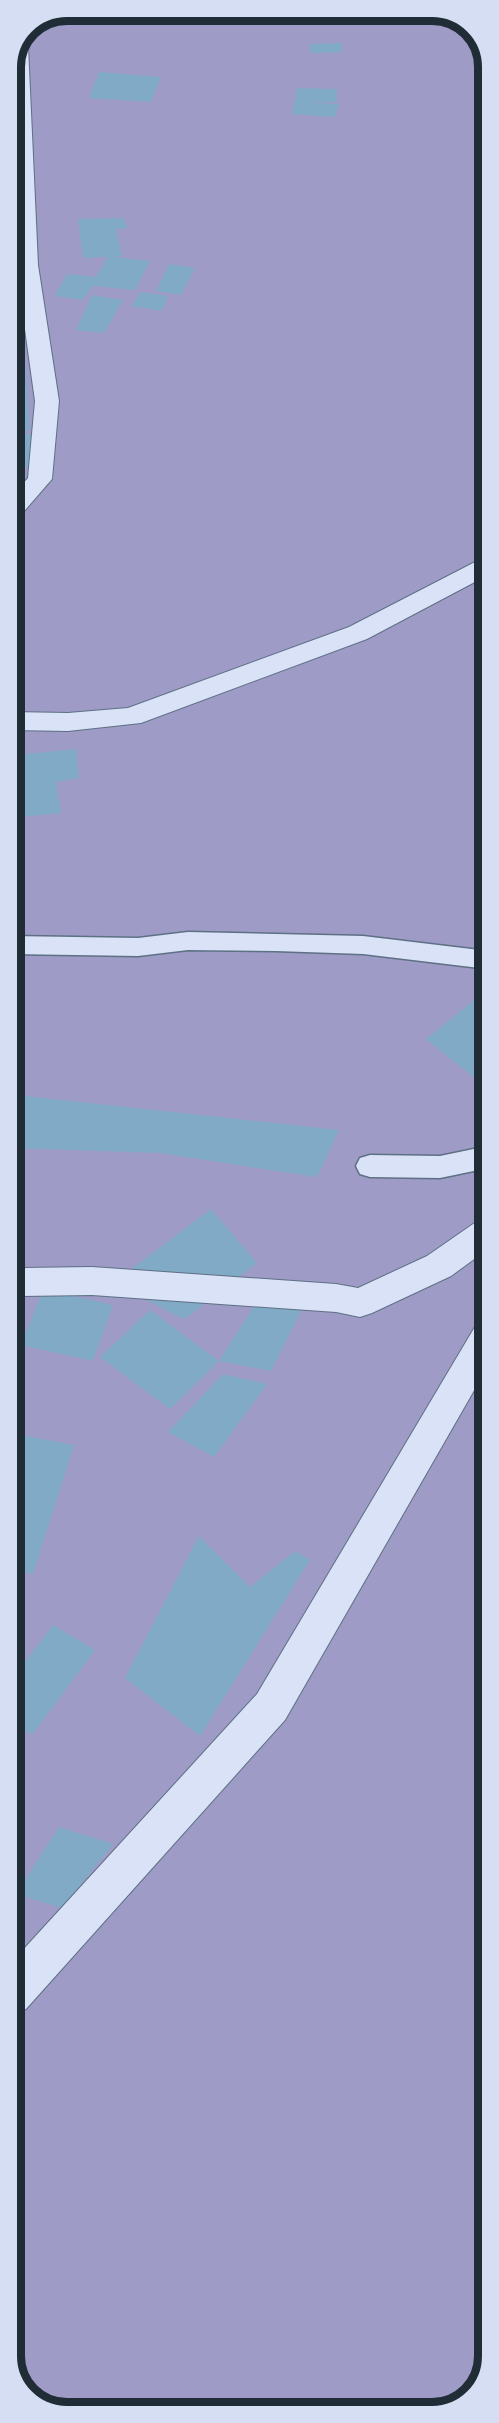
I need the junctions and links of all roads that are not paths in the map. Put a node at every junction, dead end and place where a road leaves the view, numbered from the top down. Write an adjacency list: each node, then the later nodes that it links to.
1 (21, 101): 2 (street)
2 (21, 501)
3 (478, 570): 4 (street)
4 (21, 721)
5 (21, 945): 6 (lane)
6 (478, 959)
7 (478, 1159): 8 (lane)
8 (370, 1166)
9 (478, 1238): 10 (street)
10 (21, 1285)
11 (478, 1352): 12 (street)
12 (21, 1983)

